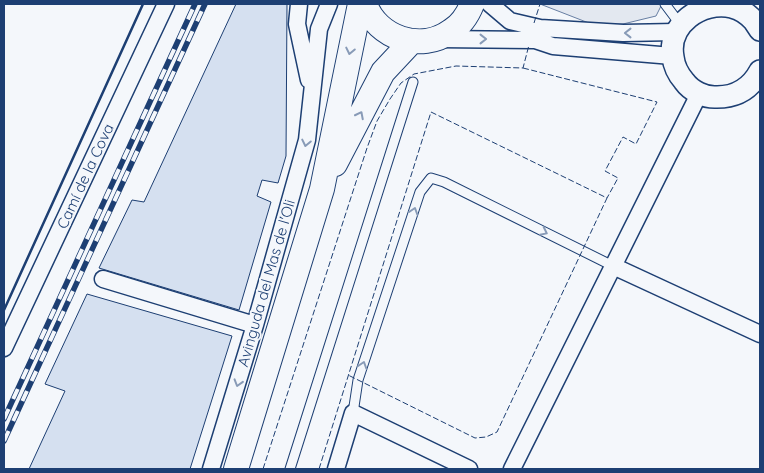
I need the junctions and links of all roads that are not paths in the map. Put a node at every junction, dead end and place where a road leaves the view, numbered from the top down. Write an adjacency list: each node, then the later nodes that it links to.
1 (166, 4): 24 (street, Camí de la Cova)
2 (299, 4): 17 (street, Avinguda del Mas de l'Oli)
3 (329, 4): 17 (street, Avinguda del Mas de l'Oli)
4 (360, 4): 19 (main road, one-way to 19)
5 (365, 4): 13 (main road)
6 (472, 4): 12 (main road)
7 (490, 4): 10 (street, one-way to 7)
8 (665, 4): 10 (lane)
9 (725, 4): 10 (street); 11 (street)
10 (683, 20): 14 (street)
11 (760, 30)
12 (436, 39): 13 (main road); 14 (street, one-way to 14)
13 (412, 41): 19 (main road, one-way to 13)
14 (672, 56): 18 (street)
15 (759, 78): 18 (street)
16 (413, 82): 28 (lane)
17 (312, 94): 22 (street, Avinguda del Mas de l'Oli, one-way to 22)
18 (699, 94): 20 (street)
19 (322, 190): 27 (main road)
20 (613, 266): 23 (street); 25 (lane, one-way to 20); 31 (street)
21 (103, 279): 22 (street)
22 (255, 325): 26 (street, Avinguda del Mas de l'Oli, one-way to 26)
23 (760, 334)
24 (4, 348)
25 (353, 412): 29 (street); 30 (street)
26 (211, 469)
27 (236, 469)
28 (290, 469)
29 (336, 469)
30 (469, 469)
31 (512, 469)

